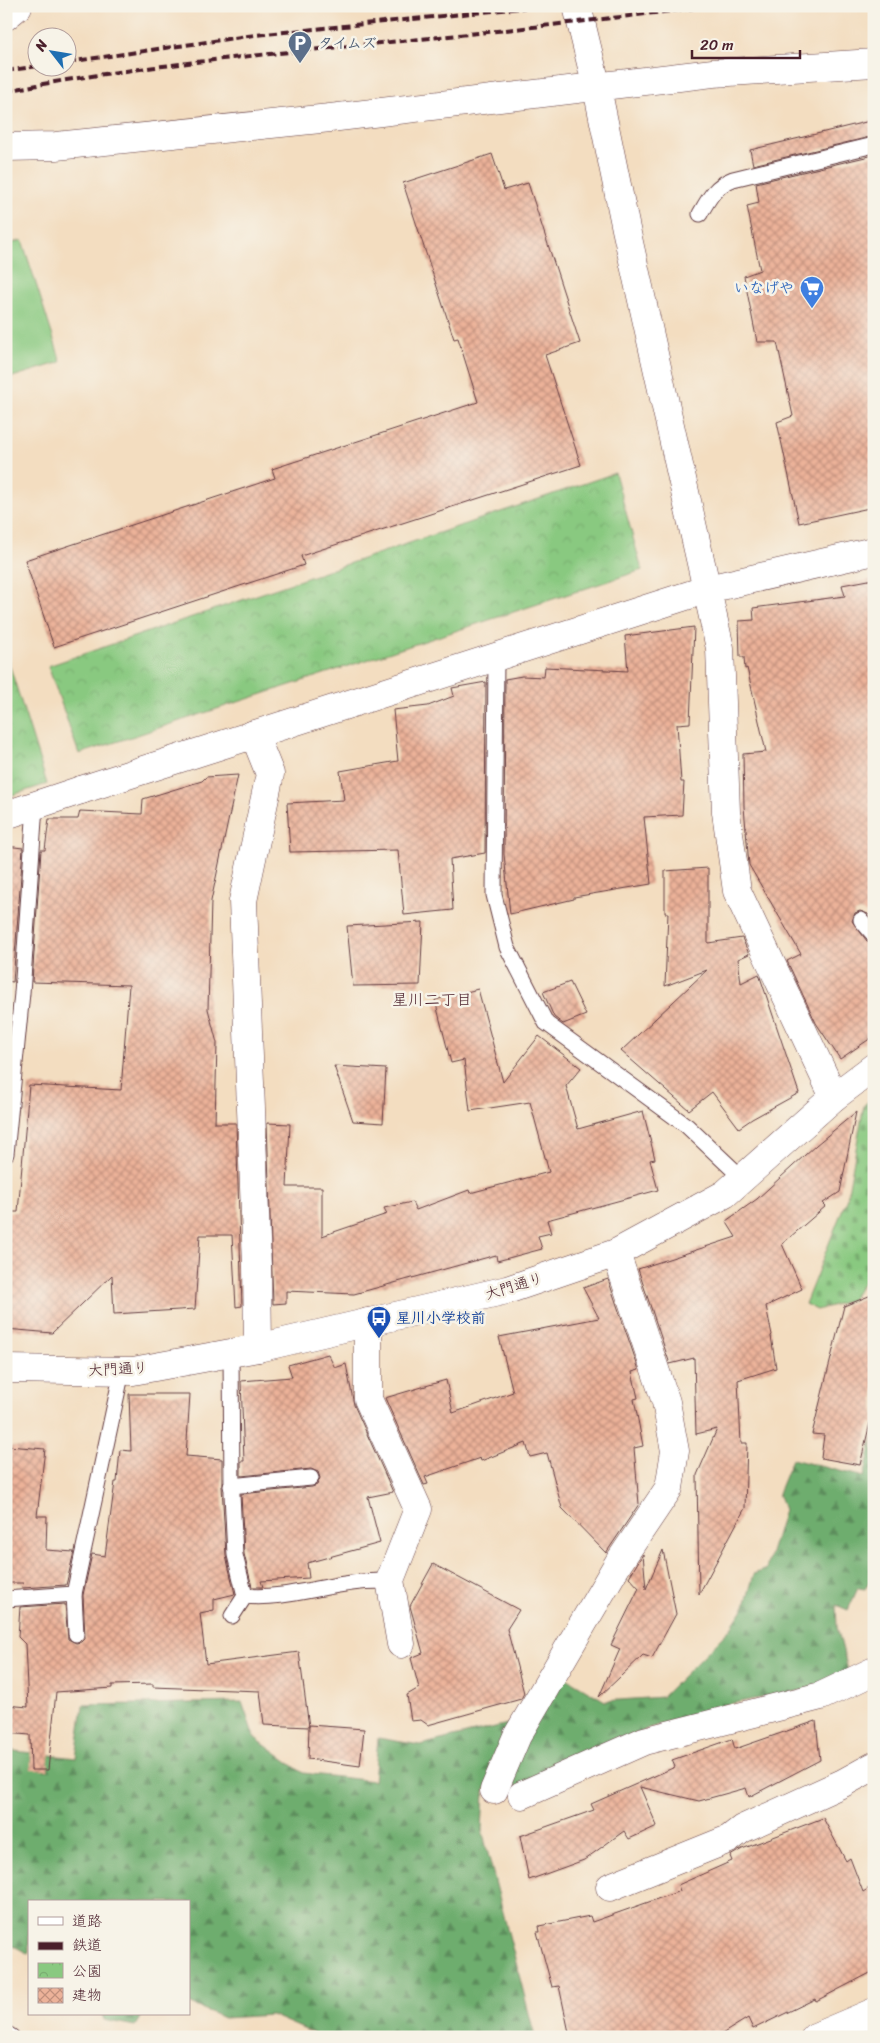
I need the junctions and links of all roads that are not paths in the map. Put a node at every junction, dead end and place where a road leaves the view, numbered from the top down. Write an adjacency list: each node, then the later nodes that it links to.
1 (18, 6): 3 (street)
2 (577, 6): 5 (street)
3 (6, 16)
4 (874, 63): 5 (street)
5 (597, 88): 7 (street); 10 (street)
6 (874, 145): 8 (lane)
7 (6, 147)
8 (700, 214)
9 (874, 551): 10 (street)
10 (708, 589): 11 (street); 18 (street)
11 (496, 657): 12 (street); 20 (lane)
12 (254, 734): 13 (street); 23 (street)
13 (35, 806): 14 (street); 19 (lane)
14 (6, 815)
15 (861, 920): 16 (lane)
16 (874, 935)
17 (874, 1067): 18 (street, 大門通り)
18 (834, 1097): 20 (street, 大門通り)
19 (6, 1154)
20 (742, 1178): 21 (street, 大門通り)
21 (616, 1253): 22 (street, 大門通り); 38 (street)
22 (368, 1322): 23 (street, 大門通り); 29 (street)
23 (258, 1348): 24 (street, 大門通り)
24 (231, 1353): 26 (street, 大門通り); 28 (lane)
25 (6, 1369): 26 (street, 大門通り)
26 (122, 1371): 30 (lane)
27 (311, 1478): 28 (lane)
28 (232, 1486): 31 (lane)
29 (390, 1582): 31 (lane); 35 (street)
30 (74, 1594): 32 (lane); 34 (lane)
31 (245, 1596): 33 (lane)
32 (6, 1599)
33 (232, 1616)
34 (76, 1634)
35 (401, 1644)
36 (874, 1671): 39 (street)
37 (874, 1766): 40 (street)
38 (494, 1790)
39 (522, 1795)
40 (610, 1887)
41 (874, 2012): 44 (street)
42 (6, 2033): 43 (lane)
43 (12, 2037)
44 (815, 2037)

